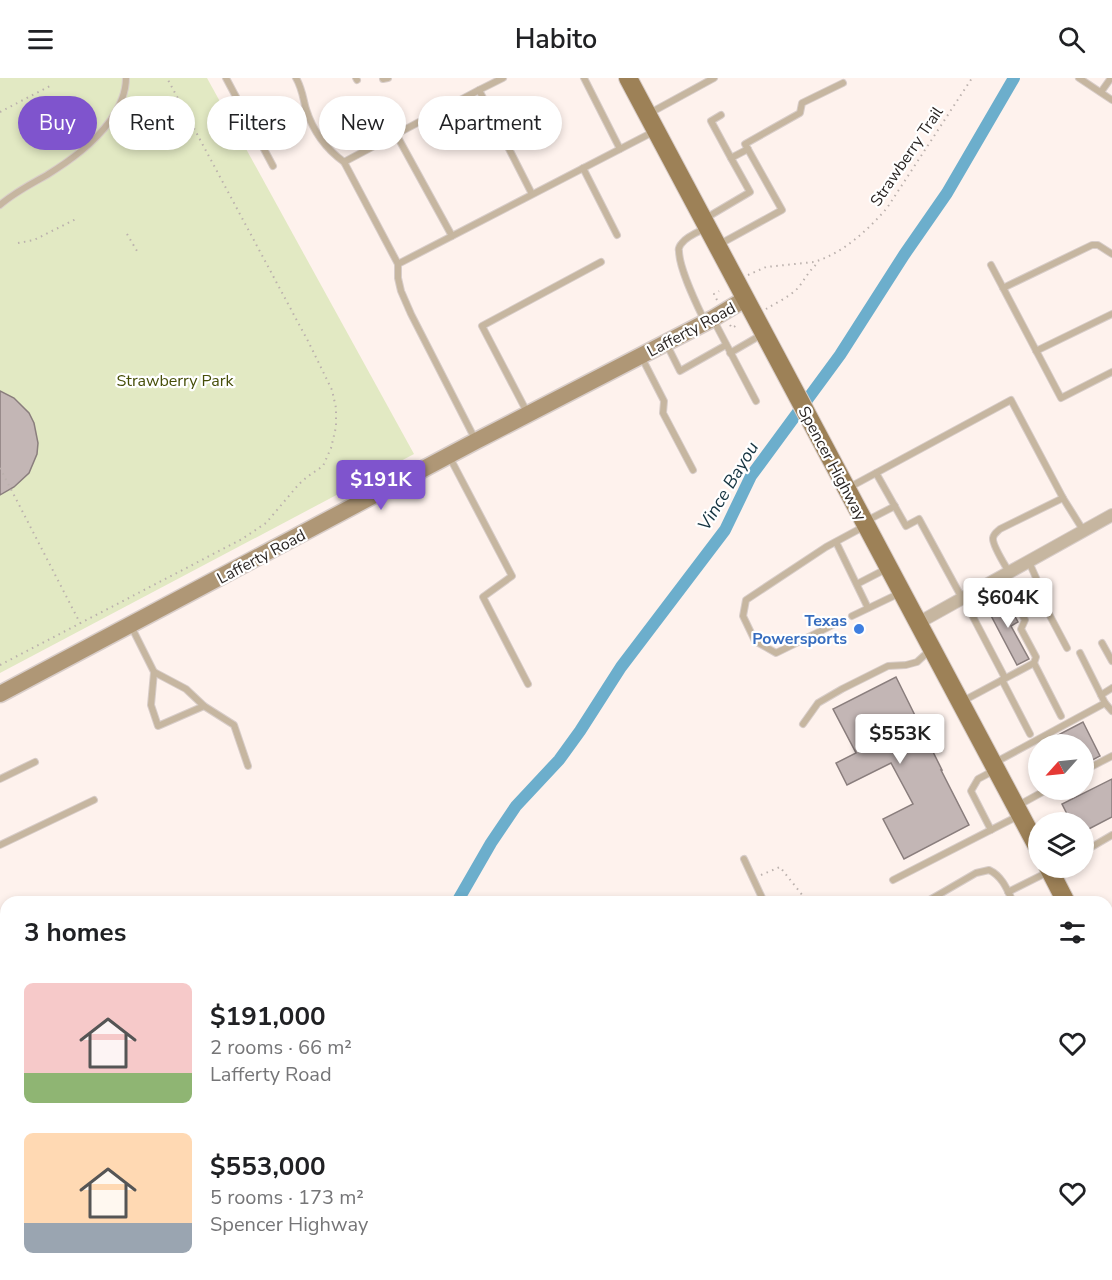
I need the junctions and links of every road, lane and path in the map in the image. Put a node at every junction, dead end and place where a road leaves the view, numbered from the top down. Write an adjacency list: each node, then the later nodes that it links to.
1 (126, 78): 30 (lane)
2 (167, 78): 87 (path)
3 (226, 78): 27 (lane)
4 (296, 78): 26 (lane)
5 (503, 78): 14 (lane)
6 (584, 78): 21 (lane)
7 (628, 78): 19 (main road, Spencer Highway)
8 (714, 78): 19 (lane)
9 (972, 78): 40 (path, Strawberry Trail)
10 (1079, 78): 15 (lane)
11 (1110, 78): 15 (lane)
12 (843, 82): 22 (lane)
13 (52, 85): 17 (path)
14 (479, 90): 20 (lane); 29 (lane)
15 (1101, 93): 16 (lane)
16 (1112, 100)
17 (0, 112)
18 (721, 115): 25 (lane)
19 (652, 123): 21 (lane); 32 (main road, Spencer Highway)
20 (406, 129)
21 (620, 149): 28 (lane)
22 (748, 149): 25 (lane); 37 (lane)
23 (366, 150): 26 (lane)
24 (405, 150): 35 (lane)
25 (731, 158): 32 (lane)
26 (344, 162): 42 (lane)
27 (273, 166)
28 (583, 168): 29 (lane); 34 (lane)
29 (532, 194): 35 (lane)
30 (0, 205)
31 (76, 219): 36 (path)
32 (705, 224): 37 (main road, Spencer Highway); 51 (lane)
33 (127, 234): 38 (path)
34 (617, 235)
35 (452, 236): 42 (lane)
36 (18, 243)
37 (717, 246): 47 (main road, Spencer Highway)
38 (137, 251)
39 (1112, 254): 45 (lane)
40 (821, 260): 44 (path); 49 (path)
41 (601, 262): 62 (lane)
42 (398, 264): 63 (lane)
43 (991, 265): 45 (lane)
44 (758, 269)
45 (1003, 288): 57 (lane)
46 (719, 291): 48 (path)
47 (745, 299): 51 (street, Lafferty Road); 54 (main road, Spencer Highway)
48 (717, 300)
49 (776, 303)
50 (1112, 314): 57 (lane)
51 (709, 320): 55 (street, Lafferty Road); 56 (lane)
52 (737, 325): 53 (path)
53 (732, 328)
54 (764, 334): 58 (lane); 68 (main road, Spencer Highway)
55 (665, 343): 56 (lane); 59 (street, Lafferty Road)
56 (726, 345): 58 (lane)
57 (1036, 351): 60 (lane)
58 (730, 353): 61 (lane)
59 (641, 356): 62 (street, Lafferty Road); 66 (lane)
60 (1112, 372)
61 (756, 401)
62 (528, 414): 63 (street, Lafferty Road)
63 (476, 441): 64 (street, Lafferty Road)
64 (449, 456): 88 (street, Lafferty Road); 98 (lane)
65 (0, 468): 87 (path)
66 (693, 470)
67 (876, 473): 68 (lane); 69 (lane); 70 (lane)
68 (846, 489): 72 (main road, Spencer Highway)
69 (1063, 498): 73 (lane); 77 (lane)
70 (895, 506): 72 (lane); 81 (lane)
71 (1112, 514): 73 (street)
72 (865, 524): 74 (lane); 76 (main road, Spencer Highway)
73 (1083, 530): 75 (street)
74 (836, 542): 78 (lane); 85 (lane)
75 (1028, 561): 77 (street); 80 (lane)
76 (888, 567): 78 (lane); 79 (main road, Spencer Highway)
77 (1009, 572): 81 (street)
78 (857, 584): 82 (lane)
79 (902, 592): 82 (lane); 86 (main road, Spencer Highway)
80 (1040, 597): 91 (lane); 94 (lane)
81 (962, 598): 86 (street)
82 (868, 608): 84 (lane)
83 (972, 615): 97 (lane)
84 (852, 616)
85 (843, 620)
86 (918, 622): 90 (main road, Spencer Highway)
87 (80, 623): 95 (path)
88 (131, 626): 96 (lane); 100 (street, Lafferty Road)
89 (1102, 643): 93 (lane)
90 (931, 648): 102 (main road, Spencer Highway); 107 (lane)
91 (1067, 648)
92 (1080, 653): 101 (lane)
93 (1112, 661)
94 (1034, 663): 97 (lane); 106 (lane)
95 (0, 665)
96 (154, 672): 104 (lane); 104 (lane)
97 (1004, 679): 102 (lane); 108 (lane)
98 (528, 684)
99 (1112, 688): 101 (lane)
100 (0, 694)
101 (1101, 695): 103 (lane)
102 (960, 703): 113 (main road, Spencer Highway)
103 (1105, 703): 105 (lane); 113 (lane)
104 (204, 706): 112 (lane)
105 (1112, 711)
106 (1061, 716)
107 (803, 724)
108 (1030, 734)
109 (1112, 756): 111 (lane)
110 (35, 762): 114 (lane)
111 (1094, 765)
112 (248, 766)
113 (994, 766): 117 (main road, Spencer Highway); 118 (lane)
114 (0, 780)
115 (94, 800): 121 (lane)
116 (1033, 800): 117 (lane)
117 (1018, 811): 118 (lane); 119 (main road, Spencer Highway)
118 (991, 830): 127 (lane)
119 (1028, 830)
120 (1112, 836): 122 (lane)
121 (0, 845)
122 (1094, 846)
123 (744, 859): 126 (lane)
124 (1034, 878): 128 (lane)
125 (1056, 878): 133 (main road)
126 (753, 879): 129 (lane); 130 (path)
127 (893, 880)
128 (1008, 892): 131 (lane); 132 (lane)
129 (761, 896)
130 (803, 896)
131 (936, 896)
132 (1010, 896)
133 (1064, 896)

